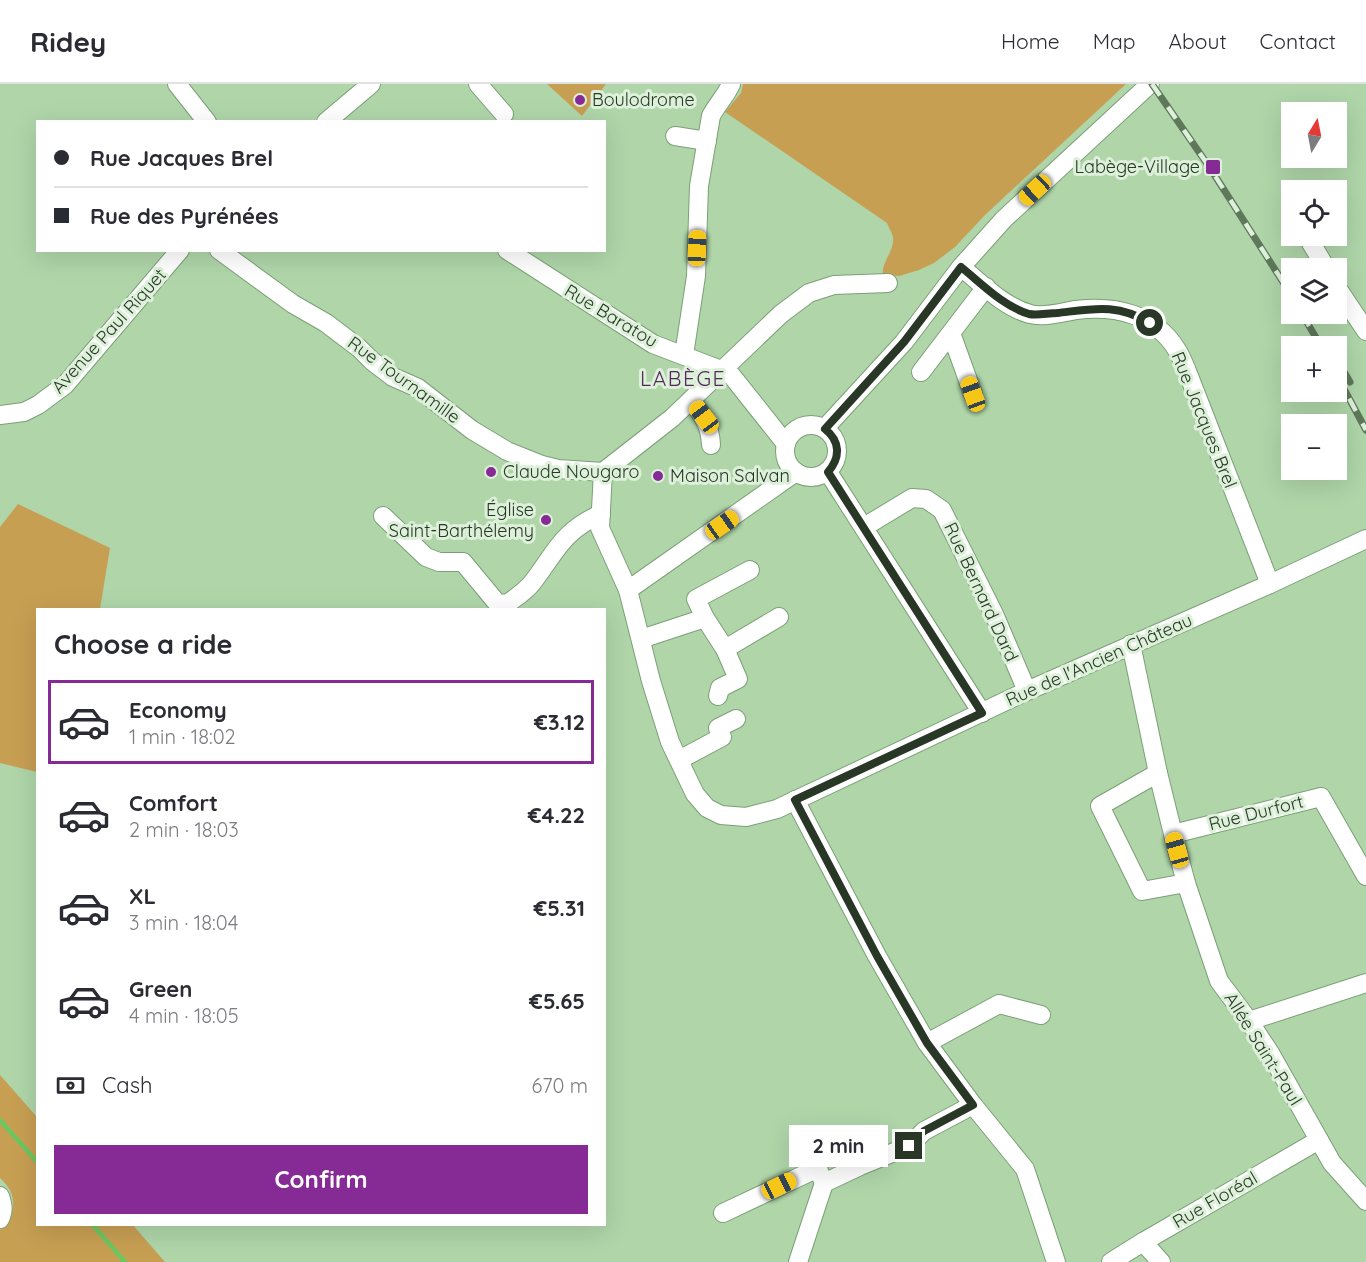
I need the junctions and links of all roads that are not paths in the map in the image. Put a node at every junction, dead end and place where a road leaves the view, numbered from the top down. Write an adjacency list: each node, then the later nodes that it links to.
1 (177, 84): 8 (street)
2 (371, 84): 7 (street)
3 (478, 84): 6 (street)
4 (731, 84): 10 (street)
5 (1150, 84): 14 (street)
6 (504, 114)
7 (340, 118)
8 (205, 120)
9 (675, 135): 10 (street)
10 (707, 141): 20 (street)
11 (178, 252): 25 (street, Avenue Paul Riquet)
12 (222, 252): 29 (street, Rue Tournamille)
13 (510, 252): 20 (street, Rue Baratou)
14 (961, 267): 16 (street, Rue Jacques Brel); 26 (street)
15 (888, 284): 21 (street)
16 (986, 287): 19 (street); 37 (street, Rue Jacques Brel)
17 (1347, 302): 18 (street)
18 (1366, 331)
19 (951, 333): 22 (street); 23 (street)
20 (684, 355): 21 (street, Rue Baratou)
21 (721, 370): 24 (street); 27 (street, Rue Baratou)
22 (921, 372)
23 (973, 394)
24 (692, 400): 28 (street); 29 (street)
25 (0, 415)
26 (825, 429): 27 (street); 31 (street)
27 (786, 444): 30 (street)
28 (711, 445)
29 (603, 472): 32 (street, Rue de l'Ancien Château)
30 (795, 472): 31 (street); 38 (street)
31 (828, 472): 34 (street)
32 (601, 514): 33 (street); 38 (street, Rue de l'Ancien Château)
33 (383, 516)
34 (864, 527): 44 (street, Rue Bernard Dard); 46 (street)
35 (1366, 539): 37 (street, Rue de l'Ancien Château)
36 (750, 570): 40 (street)
37 (1270, 584): 42 (street, Rue de l'Ancien Château)
38 (628, 590): 41 (street, Rue de l'Ancien Château)
39 (779, 617): 43 (street)
40 (705, 618): 41 (street); 43 (street)
41 (641, 639): 48 (street, Rue de l'Ancien Château)
42 (1131, 644): 44 (street, Rue de l'Ancien Château); 49 (street, Allée Saint-Paul)
43 (724, 649): 45 (street)
44 (1027, 691): 46 (street, Rue de l'Ancien Château)
45 (718, 696)
46 (982, 713): 50 (street, Rue de l'Ancien Château)
47 (736, 718): 48 (street)
48 (679, 759): 50 (street, Rue de l'Ancien Château)
49 (1158, 773): 51 (street, Allée Saint-Paul); 53 (street)
50 (795, 800): 57 (street)
51 (1173, 834): 52 (street, Rue Durfort); 53 (street, Allée Saint-Paul)
52 (1366, 876)
53 (1186, 883): 56 (street, Allée Saint-Paul)
54 (1366, 983): 56 (street)
55 (1041, 1015): 57 (street)
56 (1250, 1021): 59 (street, Allée Saint-Paul)
57 (927, 1043): 58 (street)
58 (973, 1105): 60 (street); 68 (street)
59 (1319, 1140): 63 (street, Allée Saint-Paul); 66 (street, Rue Floréal)
60 (860, 1166): 61 (street); 61 (street)
61 (820, 1176): 64 (street); 67 (street)
62 (0, 1196): 65 (street)
63 (1366, 1201)
64 (723, 1213)
65 (0, 1219)
66 (1143, 1242): 69 (street, Rue Floréal); 70 (street)
67 (798, 1262)
68 (1056, 1262)
69 (1111, 1262)
70 (1161, 1262)

